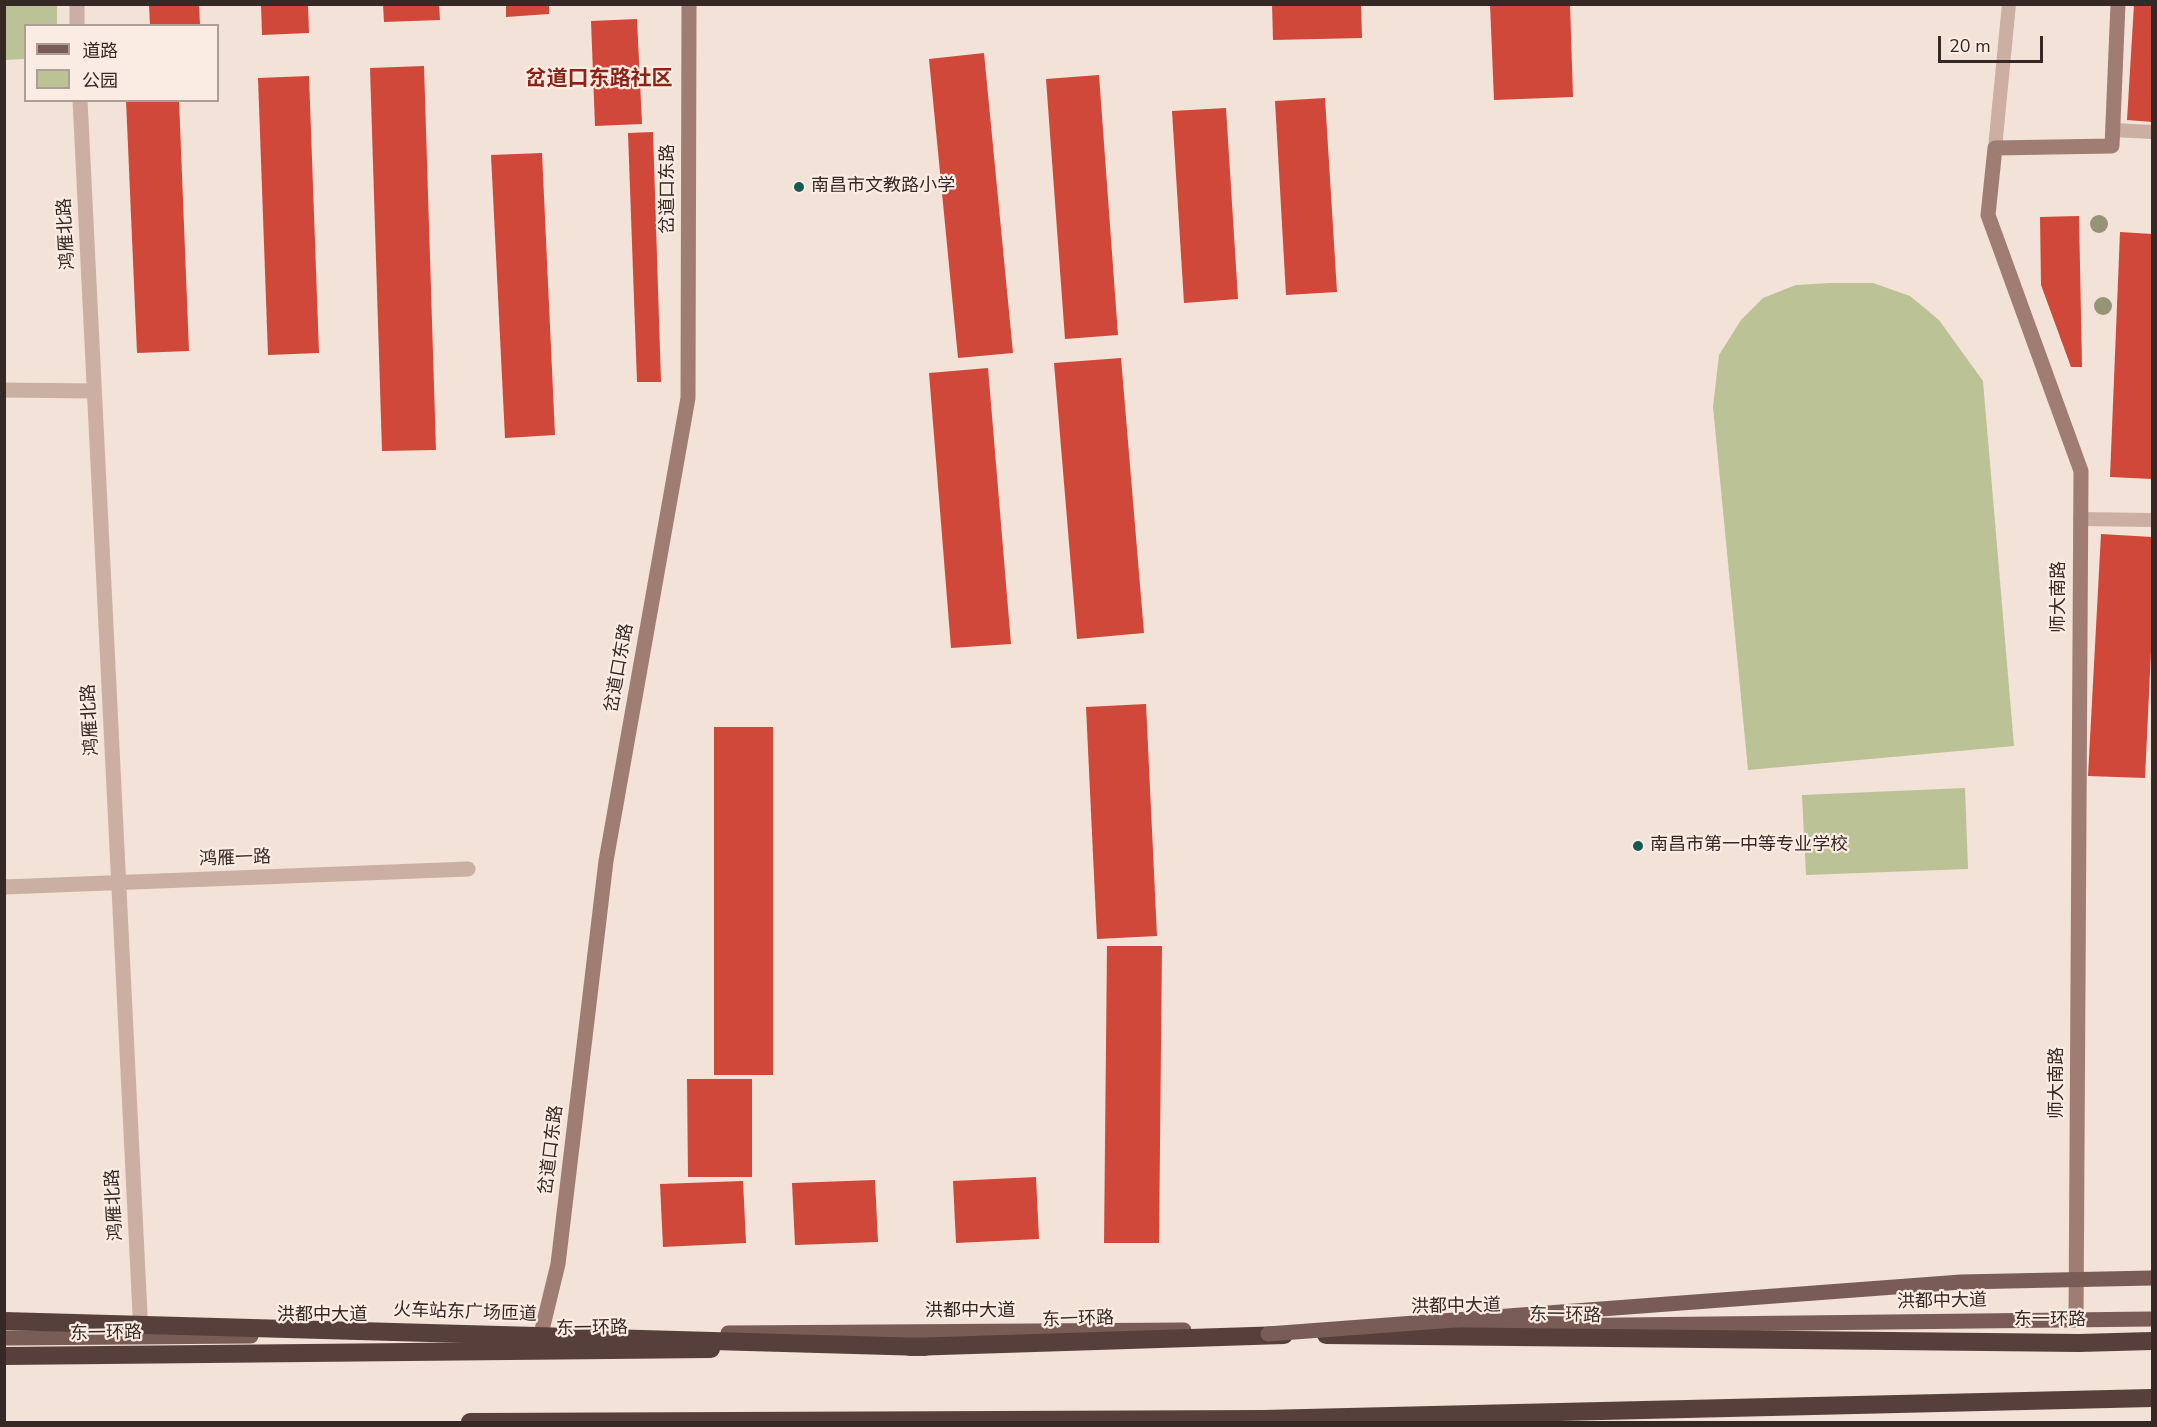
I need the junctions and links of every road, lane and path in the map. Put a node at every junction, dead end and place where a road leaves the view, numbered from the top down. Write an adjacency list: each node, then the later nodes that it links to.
1 (77, 4): 5 (street)
2 (689, 4): 21 (street, 岔道口东路)
3 (2009, 4): 9 (lane)
4 (2118, 4): 7 (street)
5 (77, 24)
6 (80, 102): 11 (street, 鸿雁北路)
7 (2113, 130): 8 (lane); 9 (street)
8 (2152, 132)
9 (1995, 148): 12 (street, 师大南路)
10 (4, 390): 11 (street)
11 (94, 391): 15 (street, 鸿雁北路)
12 (2080, 519): 13 (lane); 19 (street, 师大南路)
13 (2152, 520)
14 (468, 868): 15 (street, 鸿雁一路)
15 (118, 883): 16 (street, 鸿雁一路); 23 (street, 鸿雁北路)
16 (4, 887)
17 (2152, 1278): 22 (main road, bridge)
18 (2152, 1319): 19 (main road, 洪都中大道)
19 (2076, 1320): 21 (main road, 洪都中大道)
20 (4, 1321): 26 (highway, 火车站东广场匝道, bridge)
21 (541, 1334): 23 (main road, 洪都中大道)
22 (1268, 1334): 25 (highway, 东一环路, bridge); 26 (highway, 东一环路)
23 (141, 1337): 24 (main road, 洪都中大道)
24 (4, 1338)
25 (2152, 1341)
26 (925, 1347): 27 (highway, 东一环路, bridge)
27 (4, 1356)
28 (2152, 1398): 29 (highway)
29 (1263, 1419): 30 (highway); 31 (main road)
30 (470, 1422)
31 (1323, 1422)

